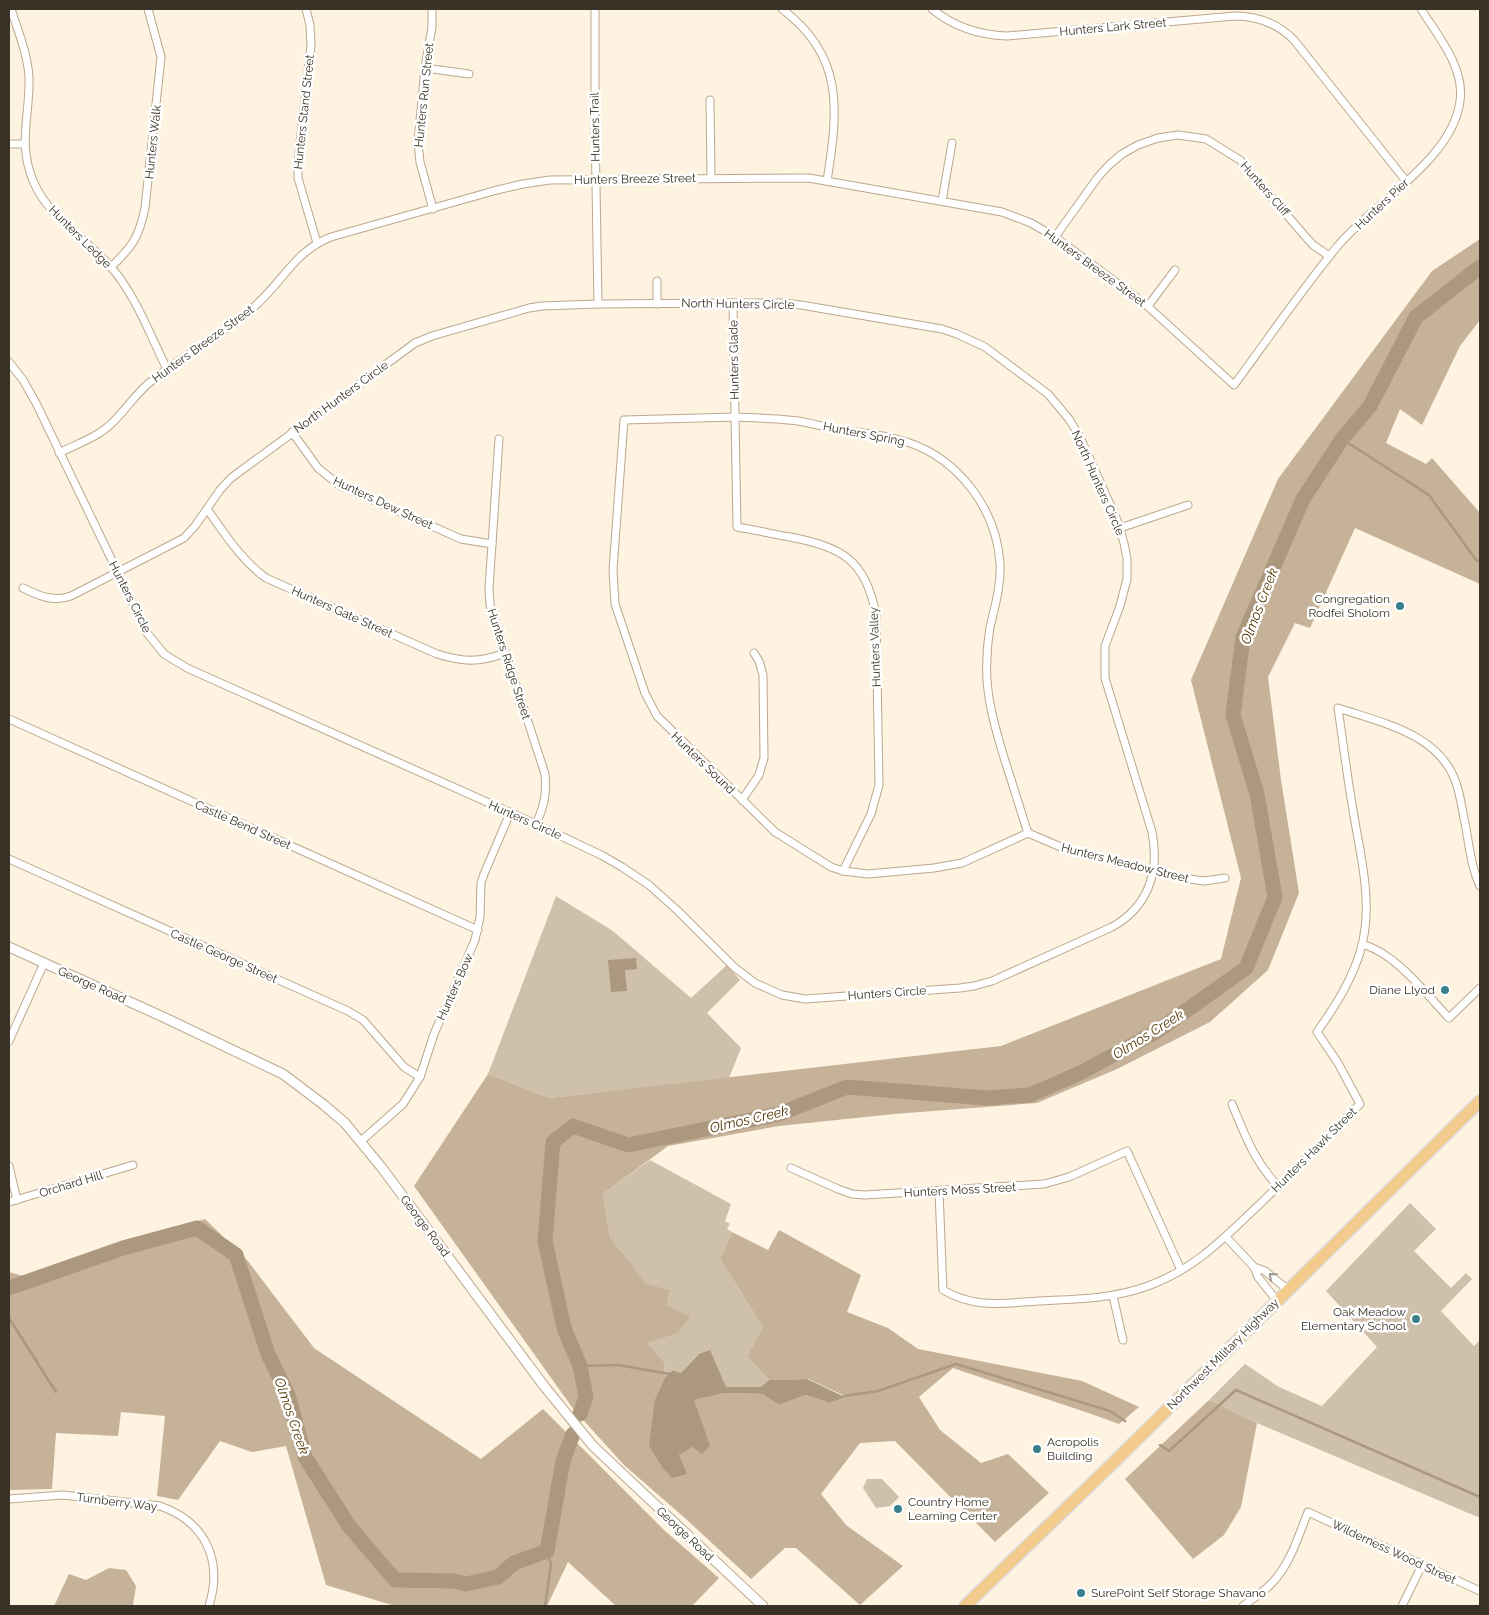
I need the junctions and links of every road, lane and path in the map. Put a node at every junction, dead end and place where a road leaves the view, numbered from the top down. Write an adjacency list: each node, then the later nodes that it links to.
1 (11, 9): 14 (street, Hunters Ledge)
2 (148, 9): 24 (street, Hunters Walk)
3 (306, 9): 22 (street, Hunters Stand Street)
4 (432, 9): 9 (street, Hunters Run Street)
5 (595, 9): 16 (street, Hunters Trail)
6 (782, 9): 17 (street)
7 (932, 9): 18 (street, Hunters Lark Street)
8 (1421, 9): 18 (street, Hunters Pier)
9 (425, 68): 10 (street); 20 (street, Hunters Run Street)
10 (468, 74)
11 (710, 100): 15 (street)
12 (952, 143): 19 (street)
13 (9, 144): 14 (street)
14 (24, 144): 24 (street, Hunters Ledge)
15 (711, 178): 16 (street, Hunters Breeze Street); 17 (street, Hunters Breeze Street)
16 (596, 180): 20 (street, Hunters Breeze Street); 28 (street, Hunters Trail)
17 (827, 181): 19 (street, Hunters Breeze Street)
18 (1406, 181): 23 (street, Hunters Pier)
19 (942, 201): 21 (street, Hunters Breeze Street)
20 (433, 209): 22 (street, Hunters Breeze Street)
21 (1055, 237): 23 (street, Hunters Cliff); 30 (street, Hunters Breeze Street)
22 (317, 243): 32 (street, Hunters Breeze Street)
23 (1330, 256): 33 (street, Hunters Pier)
24 (111, 267): 32 (street, Hunters Ledge)
25 (1174, 270): 30 (street)
26 (657, 281): 29 (street)
27 (733, 303): 29 (street, North Hunters Circle); 34 (street, Hunters Glade); 41 (street, North Hunters Circle)
28 (598, 304): 29 (street, North Hunters Circle); 36 (street, North Hunters Circle)
29 (657, 304)
30 (1148, 306): 33 (street, Hunters Breeze Street)
31 (9, 362): 38 (street, Hunters Circle)
32 (167, 369): 38 (street, Hunters Breeze Street)
33 (1234, 385)
34 (736, 417): 35 (street, Hunters Spring); 51 (street, Hunters Spring); 53 (street, Hunters Valley)
35 (624, 420): 48 (street, Hunters Sound)
36 (292, 432): 40 (street, North Hunters Circle); 42 (street, Hunters Dew Street)
37 (499, 440): 42 (street, Hunters Ridge Street)
38 (60, 453): 43 (street, Hunters Circle)
39 (1188, 505): 41 (street)
40 (206, 509): 43 (street, North Hunters Circle); 45 (street, Hunters Gate Street)
41 (1120, 528): 54 (street, North Hunters Circle)
42 (492, 544): 45 (street, Hunters Ridge Street)
43 (118, 572): 44 (street, North Hunters Circle); 49 (street, Hunters Circle)
44 (23, 588)
45 (505, 653): 50 (street, Hunters Ridge Street)
46 (754, 653): 48 (street)
47 (9, 719): 57 (street, Castle Bend Street)
48 (742, 800): 53 (street, Hunters Sound)
49 (510, 813): 50 (street, Hunters Circle); 57 (street, Hunters Bow)
50 (536, 824): 54 (street, Hunters Circle)
51 (1028, 833): 53 (street, Hunters Sound); 54 (street, Hunters Meadow Street)
52 (9, 859): 63 (street, Castle George Street)
53 (843, 871)
54 (1153, 871): 55 (street, Hunters Meadow Street)
55 (1225, 878)
56 (1480, 886): 58 (street, Hunters Hawk Street)
57 (478, 930): 63 (street, Hunters Bow)
58 (1362, 944): 61 (street); 70 (street, Hunters Hawk Street)
59 (9, 947): 60 (street, George Road)
60 (44, 963): 62 (street); 66 (street, George Road)
61 (1480, 988)
62 (9, 1041)
63 (420, 1077): 66 (street, Hunters Bow)
64 (1480, 1102): 77 (main road, Northwest Military Highway)
65 (1232, 1104): 70 (street)
66 (361, 1141): 85 (street, George Road)
67 (133, 1165): 72 (street, Orchard Hill)
68 (9, 1166): 72 (street)
69 (791, 1168): 71 (street, Hunters Moss Street)
70 (1278, 1186): 74 (street, Hunters Hawk Street)
71 (939, 1191): 76 (street, Hunters Moss Street); 78 (street, Hunters Hawk Street)
72 (17, 1200): 73 (street, Orchard Hill)
73 (9, 1202)
74 (1226, 1237): 75 (street); 76 (street, Hunters Hawk Street)
75 (1254, 1267): 77 (street, one-way to 75); 79 (street)
76 (1181, 1270): 78 (street, Hunters Hawk Street)
77 (1288, 1290): 79 (main road, Northwest Military Highway)
78 (1113, 1296): 80 (street)
79 (1277, 1301): 86 (main road, Northwest Military Highway)
80 (1122, 1340)
81 (9, 1499): 84 (street, Turnberry Way)
82 (1422, 1565): 83 (street, Wilderness Wood Street); 87 (street, Wilderness Wood Street); 88 (street)
83 (1480, 1591)
84 (209, 1606)
85 (764, 1606)
86 (965, 1606)
87 (1243, 1606)
88 (1402, 1606)

